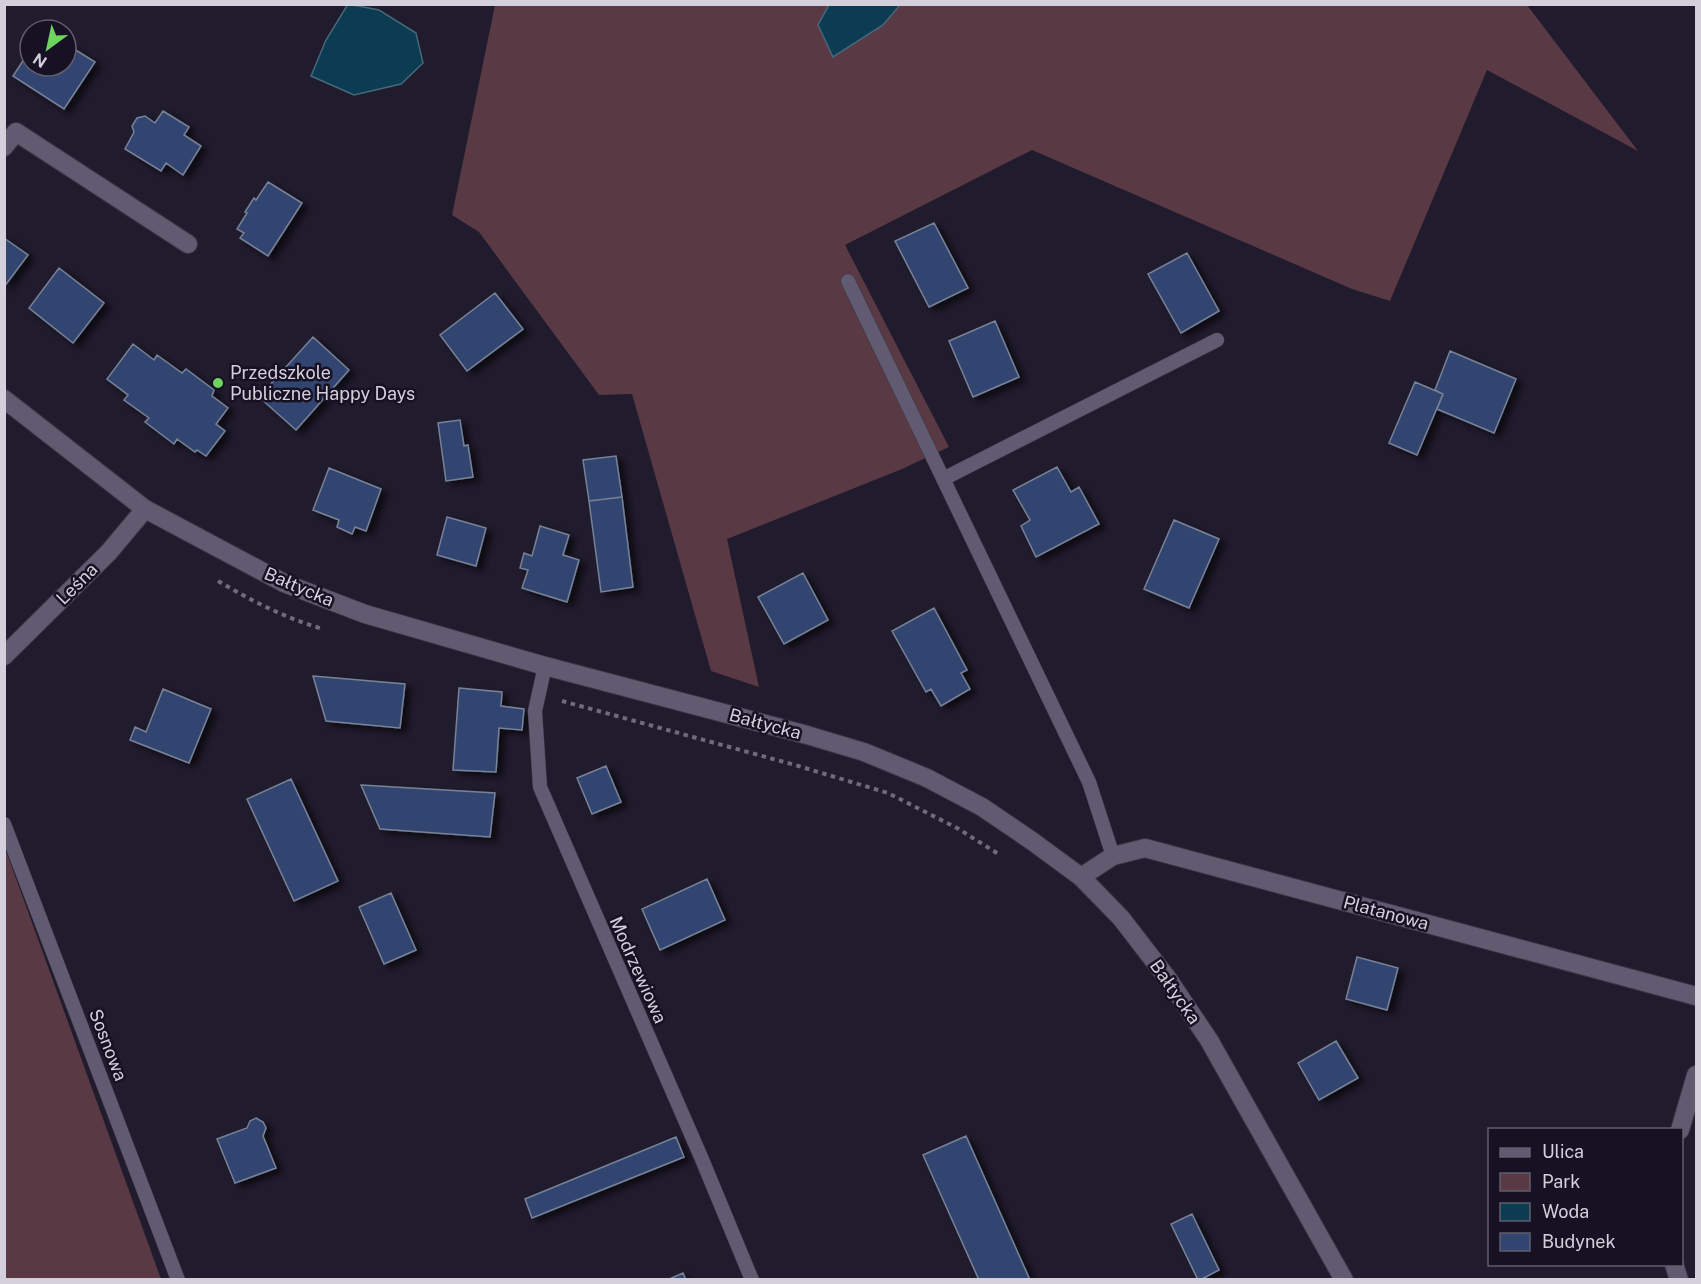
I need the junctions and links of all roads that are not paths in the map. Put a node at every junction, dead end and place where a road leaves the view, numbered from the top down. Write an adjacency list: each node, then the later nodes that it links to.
1 (4, 147): 2 (street)
2 (188, 244)
3 (848, 281): 6 (lane)
4 (1217, 340): 6 (lane)
5 (4, 399): 7 (street, Bałtycka)
6 (943, 479): 11 (lane)
7 (145, 509): 8 (street, Leśna); 9 (street, Bałtycka)
8 (4, 657)
9 (545, 666): 12 (street, Bałtycka); 17 (lane, Modrzewiowa)
10 (4, 824): 16 (lane, Sosnowa)
11 (1113, 856): 12 (street, Platanowa); 13 (street, Platanowa)
12 (1081, 877): 18 (street, Bałtycka)
13 (1696, 996)
14 (1696, 1075): 15 (street)
15 (1681, 1128)
16 (178, 1280)
17 (752, 1280)
18 (1344, 1280)

